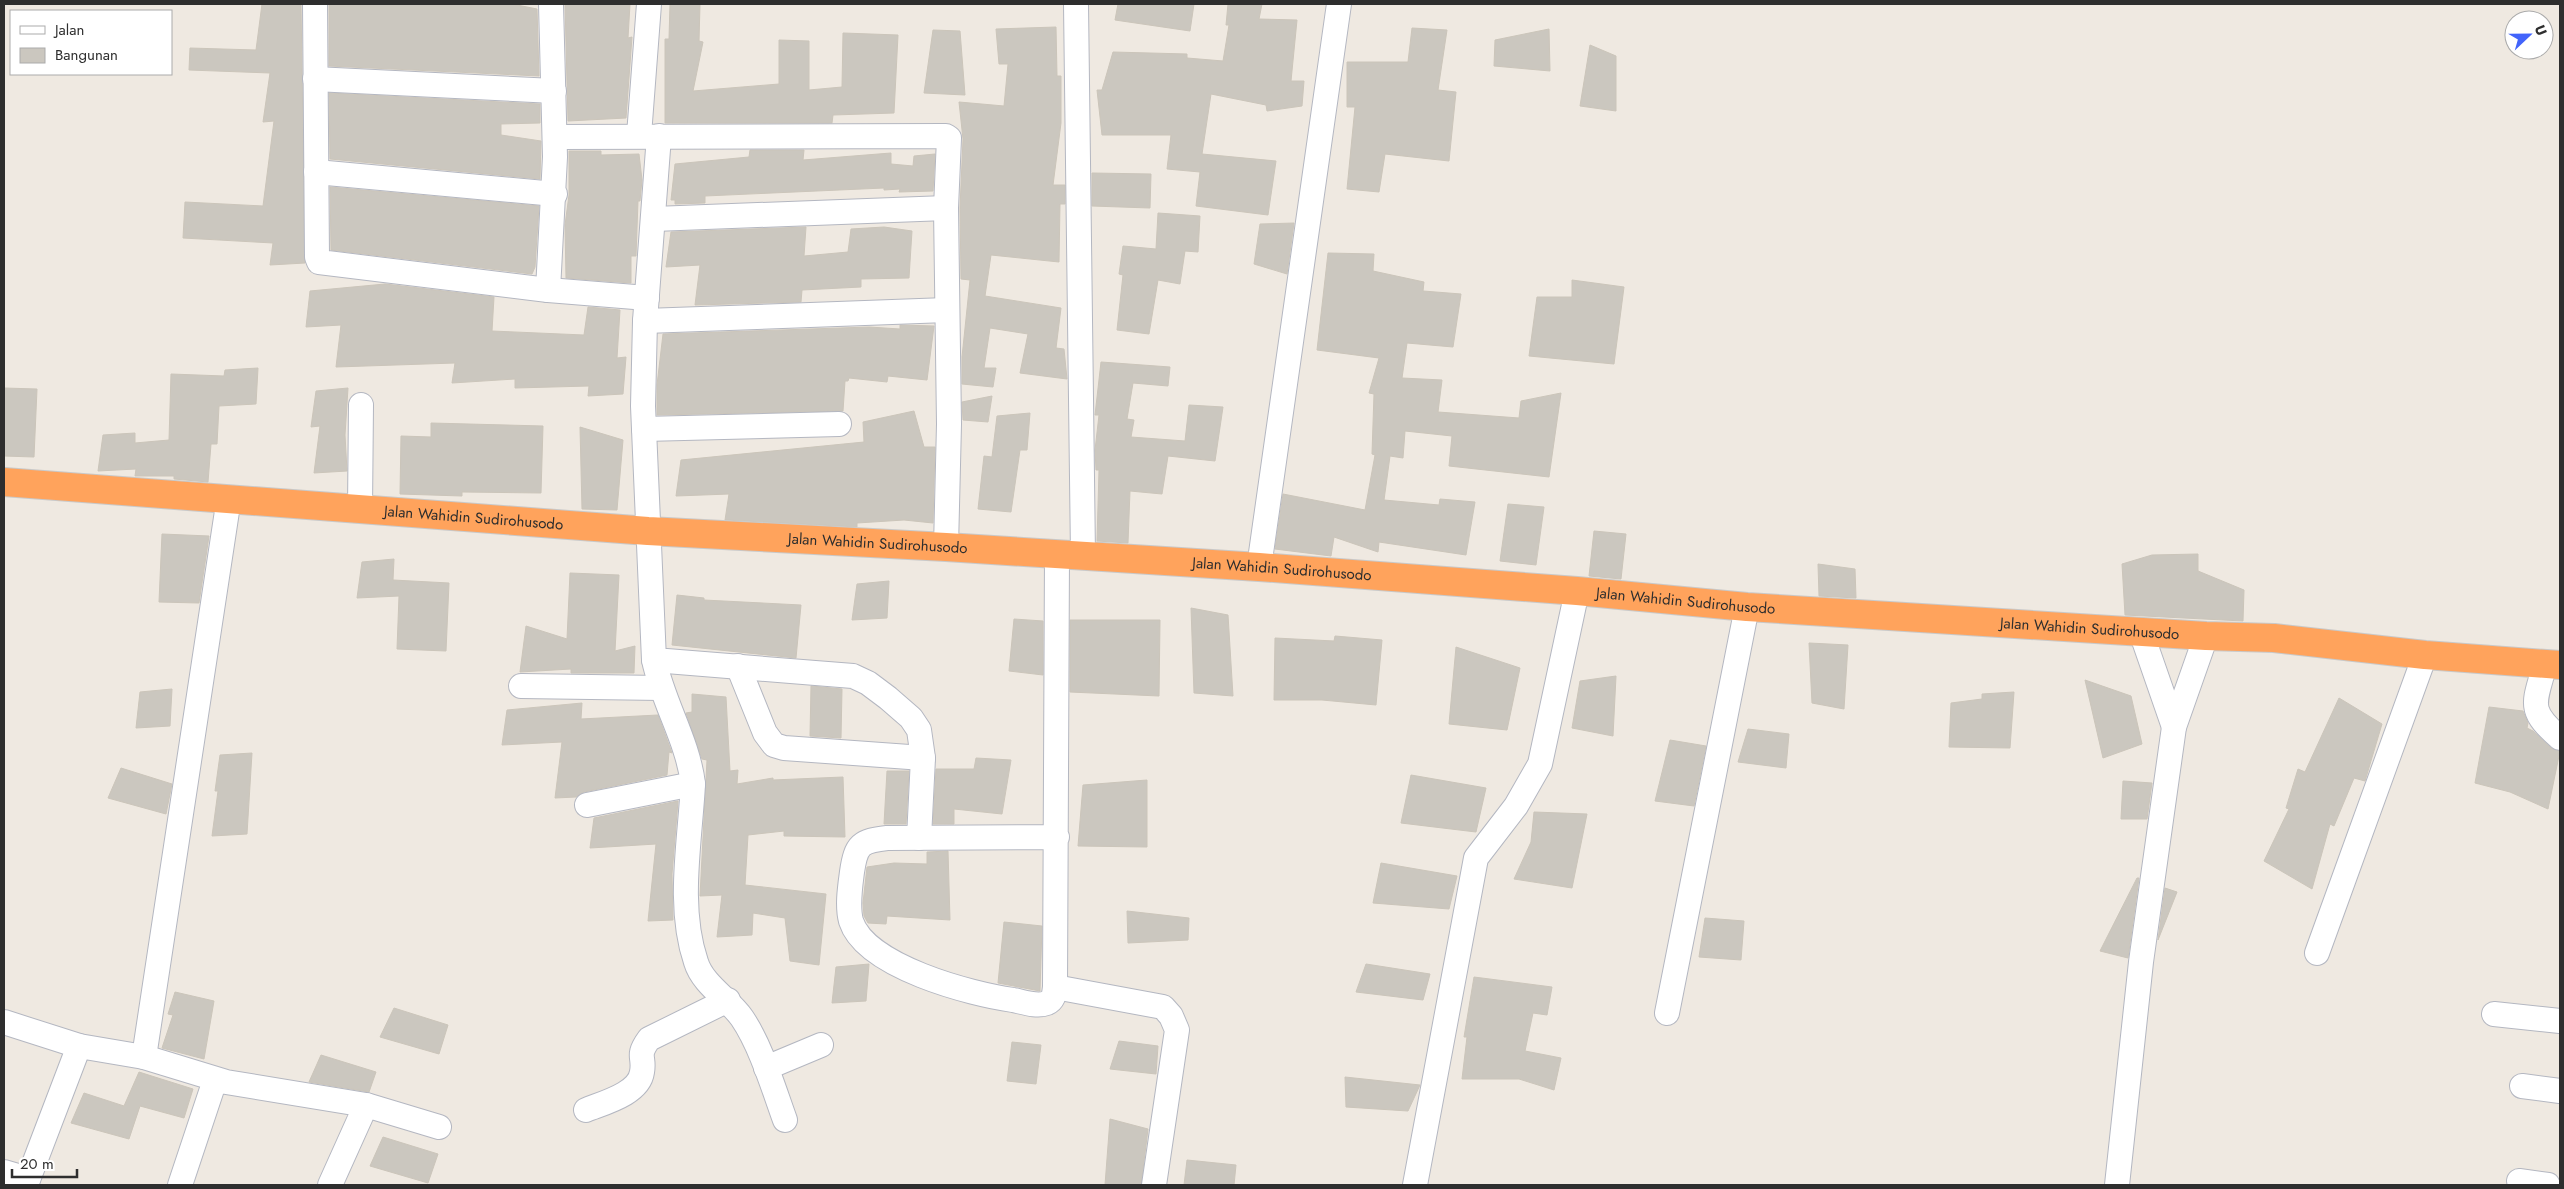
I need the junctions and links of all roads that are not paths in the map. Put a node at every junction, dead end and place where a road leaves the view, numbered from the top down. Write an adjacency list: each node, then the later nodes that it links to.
1 (315, 4): 6 (street)
2 (551, 4): 7 (street)
3 (650, 4): 8 (street)
4 (1076, 4): 26 (street)
5 (1339, 4): 27 (street)
6 (315, 80): 7 (street); 10 (street)
7 (554, 91): 9 (street)
8 (649, 136): 9 (street); 12 (street); 13 (street)
9 (555, 137): 11 (street)
10 (316, 172): 11 (street); 14 (street)
11 (555, 194): 14 (street)
12 (946, 208): 13 (street); 16 (street)
13 (654, 219): 15 (street)
14 (548, 290): 15 (street)
15 (647, 298): 17 (street)
16 (947, 310): 17 (street); 25 (street)
17 (645, 321): 20 (street)
18 (361, 405): 23 (street)
19 (839, 424): 20 (street)
20 (644, 428): 24 (street)
21 (4, 482): 22 (highway, Jalan Wahidin Sudirohusodo)
22 (229, 498): 23 (highway, Jalan Wahidin Sudirohusodo); 54 (street)
23 (360, 508): 24 (highway, Jalan Wahidin Sudirohusodo)
24 (648, 531): 25 (highway, Jalan Wahidin Sudirohusodo); 33 (street)
25 (946, 546): 26 (highway, Jalan Wahidin Sudirohusodo)
26 (1070, 555): 27 (highway, Jalan Wahidin Sudirohusodo); 43 (street)
27 (1259, 567): 28 (highway, Jalan Wahidin Sudirohusodo)
28 (1577, 590): 29 (highway, Jalan Wahidin Sudirohusodo); 70 (street)
29 (1747, 607): 30 (highway, Jalan Wahidin Sudirohusodo); 48 (street)
30 (2141, 632): 31 (highway, Jalan Wahidin Sudirohusodo); 38 (street)
31 (2206, 636): 32 (highway, Jalan Wahidin Sudirohusodo); 38 (street)
32 (2425, 654): 34 (highway, Jalan Wahidin Sudirohusodo); 45 (street)
33 (654, 660): 35 (street); 37 (street)
34 (2553, 664): 39 (street)
35 (738, 666): 40 (street); 40 (street)
36 (521, 686): 37 (street)
37 (660, 688): 41 (street)
38 (2174, 727): 64 (street)
39 (2560, 738)
40 (923, 758): 44 (street)
41 (694, 784): 42 (street); 47 (street)
42 (587, 805)
43 (1057, 837): 44 (street); 46 (street)
44 (918, 838): 46 (street)
45 (2317, 953)
46 (1055, 988): 69 (street)
47 (728, 1000): 55 (street); 60 (street)
48 (1667, 1013)
49 (2494, 1014): 50 (street)
50 (2560, 1021)
51 (4, 1022): 53 (street)
52 (821, 1045): 55 (street)
53 (79, 1046): 54 (street); 65 (street)
54 (144, 1056): 56 (street)
55 (766, 1068): 61 (street)
56 (215, 1080): 59 (street); 67 (street)
57 (2522, 1086): 58 (street)
58 (2560, 1091)
59 (366, 1105): 62 (street); 68 (street)
60 (586, 1110)
61 (785, 1120)
62 (439, 1127)
63 (4, 1172): 65 (street)
64 (2121, 1181)
65 (27, 1182)
66 (2519, 1182): 71 (street)
67 (180, 1185)
68 (330, 1185)
69 (1154, 1185)
70 (1415, 1185)
71 (2548, 1185)

